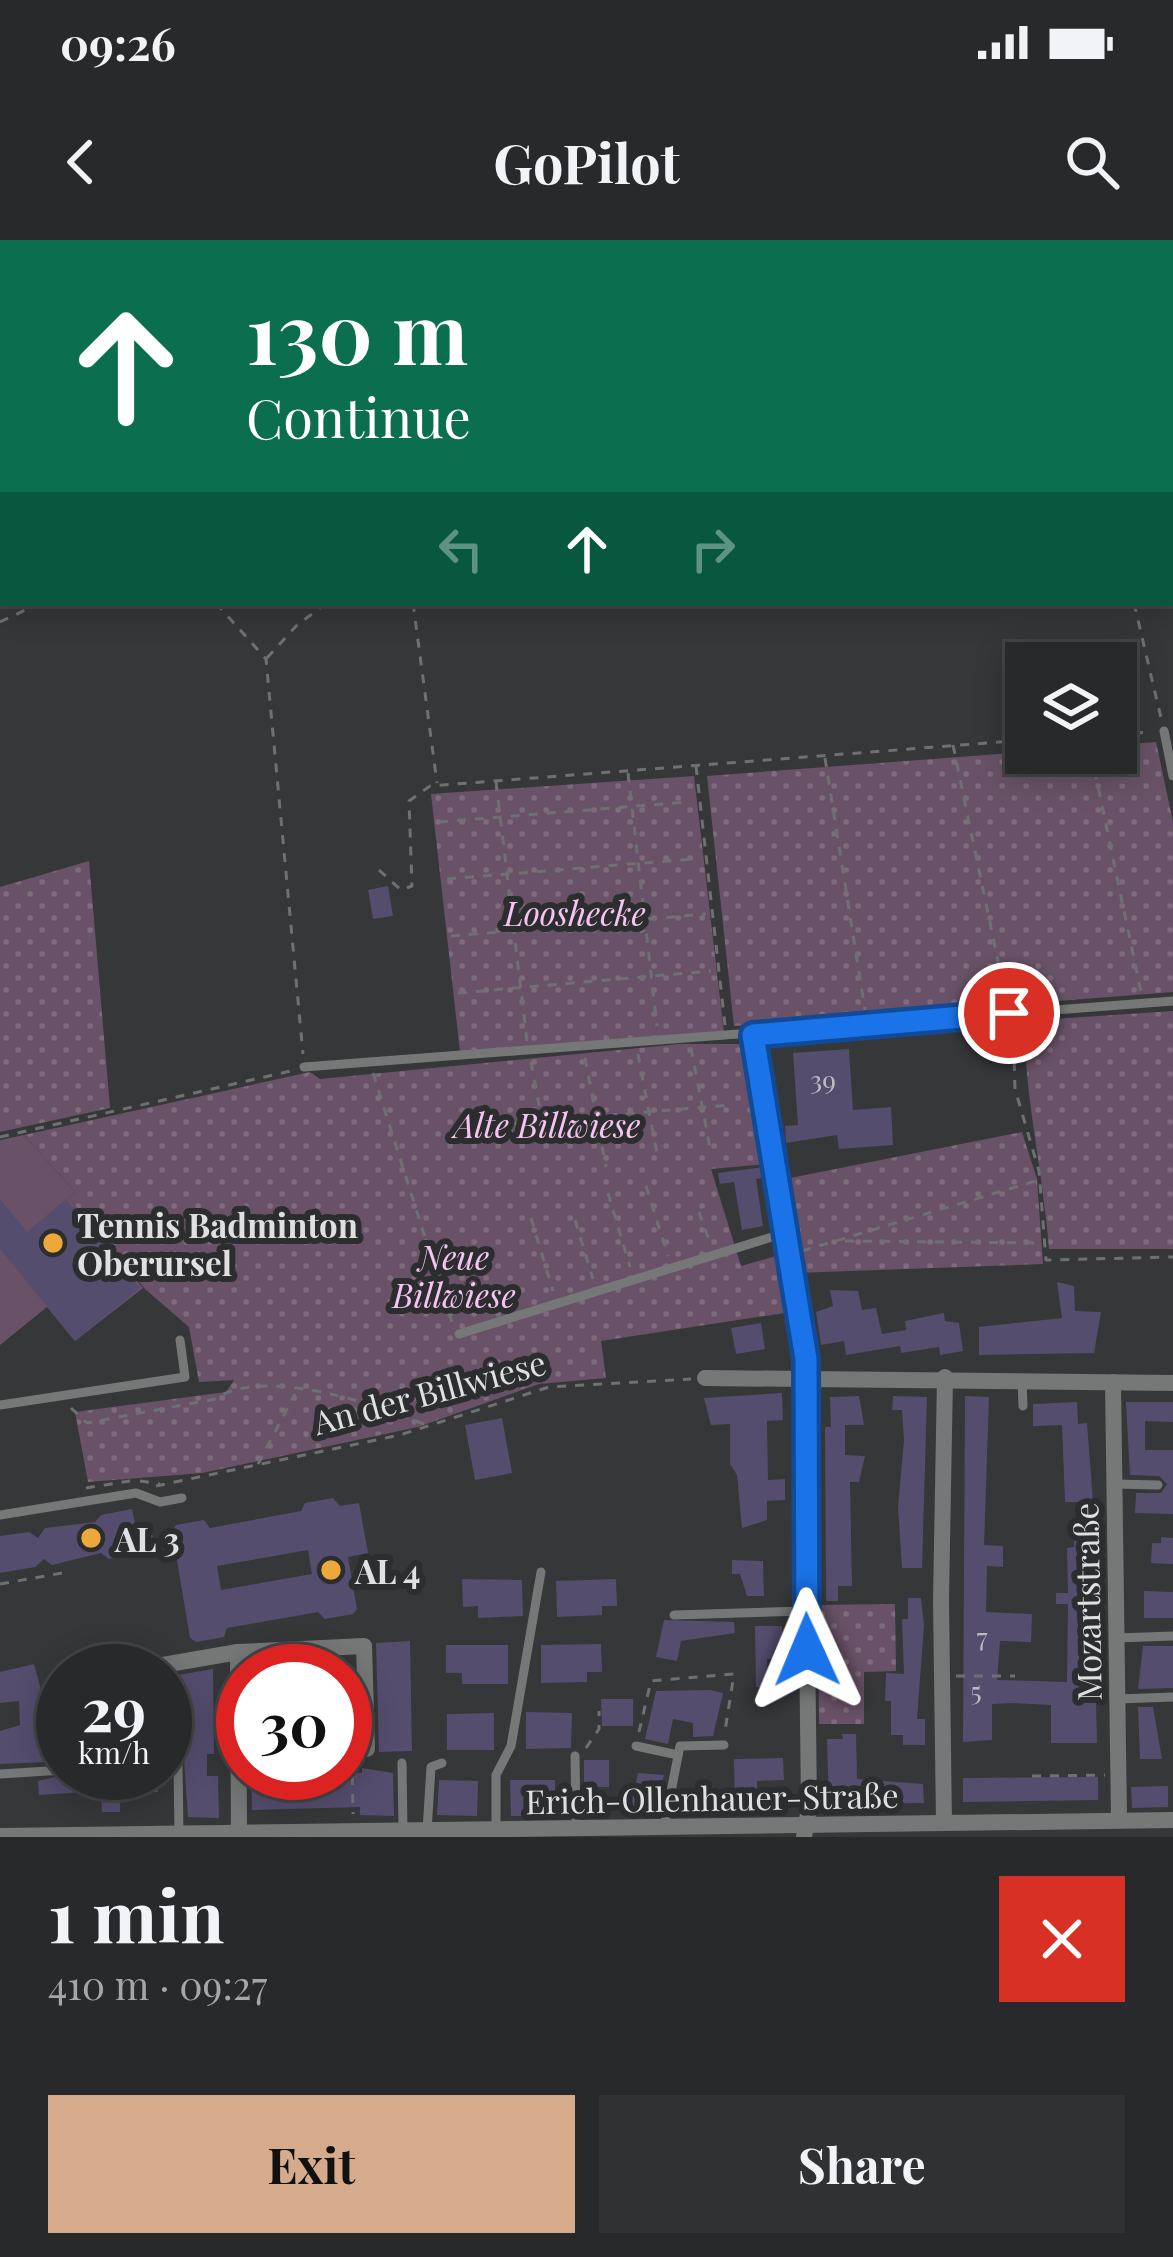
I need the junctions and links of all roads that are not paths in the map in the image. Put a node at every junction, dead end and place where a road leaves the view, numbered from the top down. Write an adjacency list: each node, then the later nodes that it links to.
1 (1164, 731): 2 (lane)
2 (1173, 776)
3 (1173, 1000): 4 (lane)
4 (753, 1035): 5 (lane); 6 (lane)
5 (304, 1067)
6 (785, 1233): 7 (lane); 9 (lane)
7 (459, 1334)
8 (180, 1340): 15 (lane)
9 (804, 1376): 10 (street); 11 (street); 22 (street)
10 (945, 1377): 12 (street); 40 (street)
11 (705, 1378)
12 (1022, 1380): 13 (street); 16 (lane)
13 (1113, 1382): 14 (street); 17 (street, Mozartstraße)
14 (1173, 1383)
15 (0, 1405)
16 (1023, 1406)
17 (1114, 1484): 18 (lane); 25 (street, Mozartstraße)
18 (1158, 1485)
19 (182, 1498): 20 (lane)
20 (0, 1515)
21 (541, 1571): 46 (lane)
22 (806, 1611): 23 (lane); 48 (street)
23 (674, 1615)
24 (1173, 1636): 25 (lane)
25 (1116, 1637): 27 (street, Mozartstraße)
26 (1173, 1697): 27 (lane)
27 (1118, 1699): 38 (street, Mozartstraße)
28 (724, 1745): 30 (lane)
29 (636, 1746): 30 (lane)
30 (678, 1755): 41 (lane)
31 (575, 1756): 42 (lane)
32 (401, 1763): 44 (lane)
33 (442, 1763): 45 (lane)
34 (36, 1772): 35 (lane)
35 (0, 1774)
36 (179, 1800): 49 (lane)
37 (246, 1800): 50 (street)
38 (1119, 1820): 39 (street, Erich-Ollenhauer-Straße); 43 (street, Erich-Ollenhauer-Straße)
39 (1173, 1820)
40 (944, 1823): 43 (street, Erich-Ollenhauer-Straße); 48 (street, Erich-Ollenhauer-Straße)
41 (664, 1827): 42 (street, Erich-Ollenhauer-Straße); 47 (street, Erich-Ollenhauer-Straße)
42 (576, 1828): 46 (street, Erich-Ollenhauer-Straße)
43 (1076, 1829)
44 (403, 1831): 45 (street, Erich-Ollenhauer-Straße); 50 (street, Erich-Ollenhauer-Straße)
45 (427, 1831): 46 (street, Erich-Ollenhauer-Straße)
46 (487, 1832)
47 (696, 1832): 48 (street, Erich-Ollenhauer-Straße)
48 (805, 1832)
49 (179, 1834): 50 (street, Erich-Ollenhauer-Straße); 51 (street, Erich-Ollenhauer-Straße)
50 (248, 1835)
51 (0, 1836)

